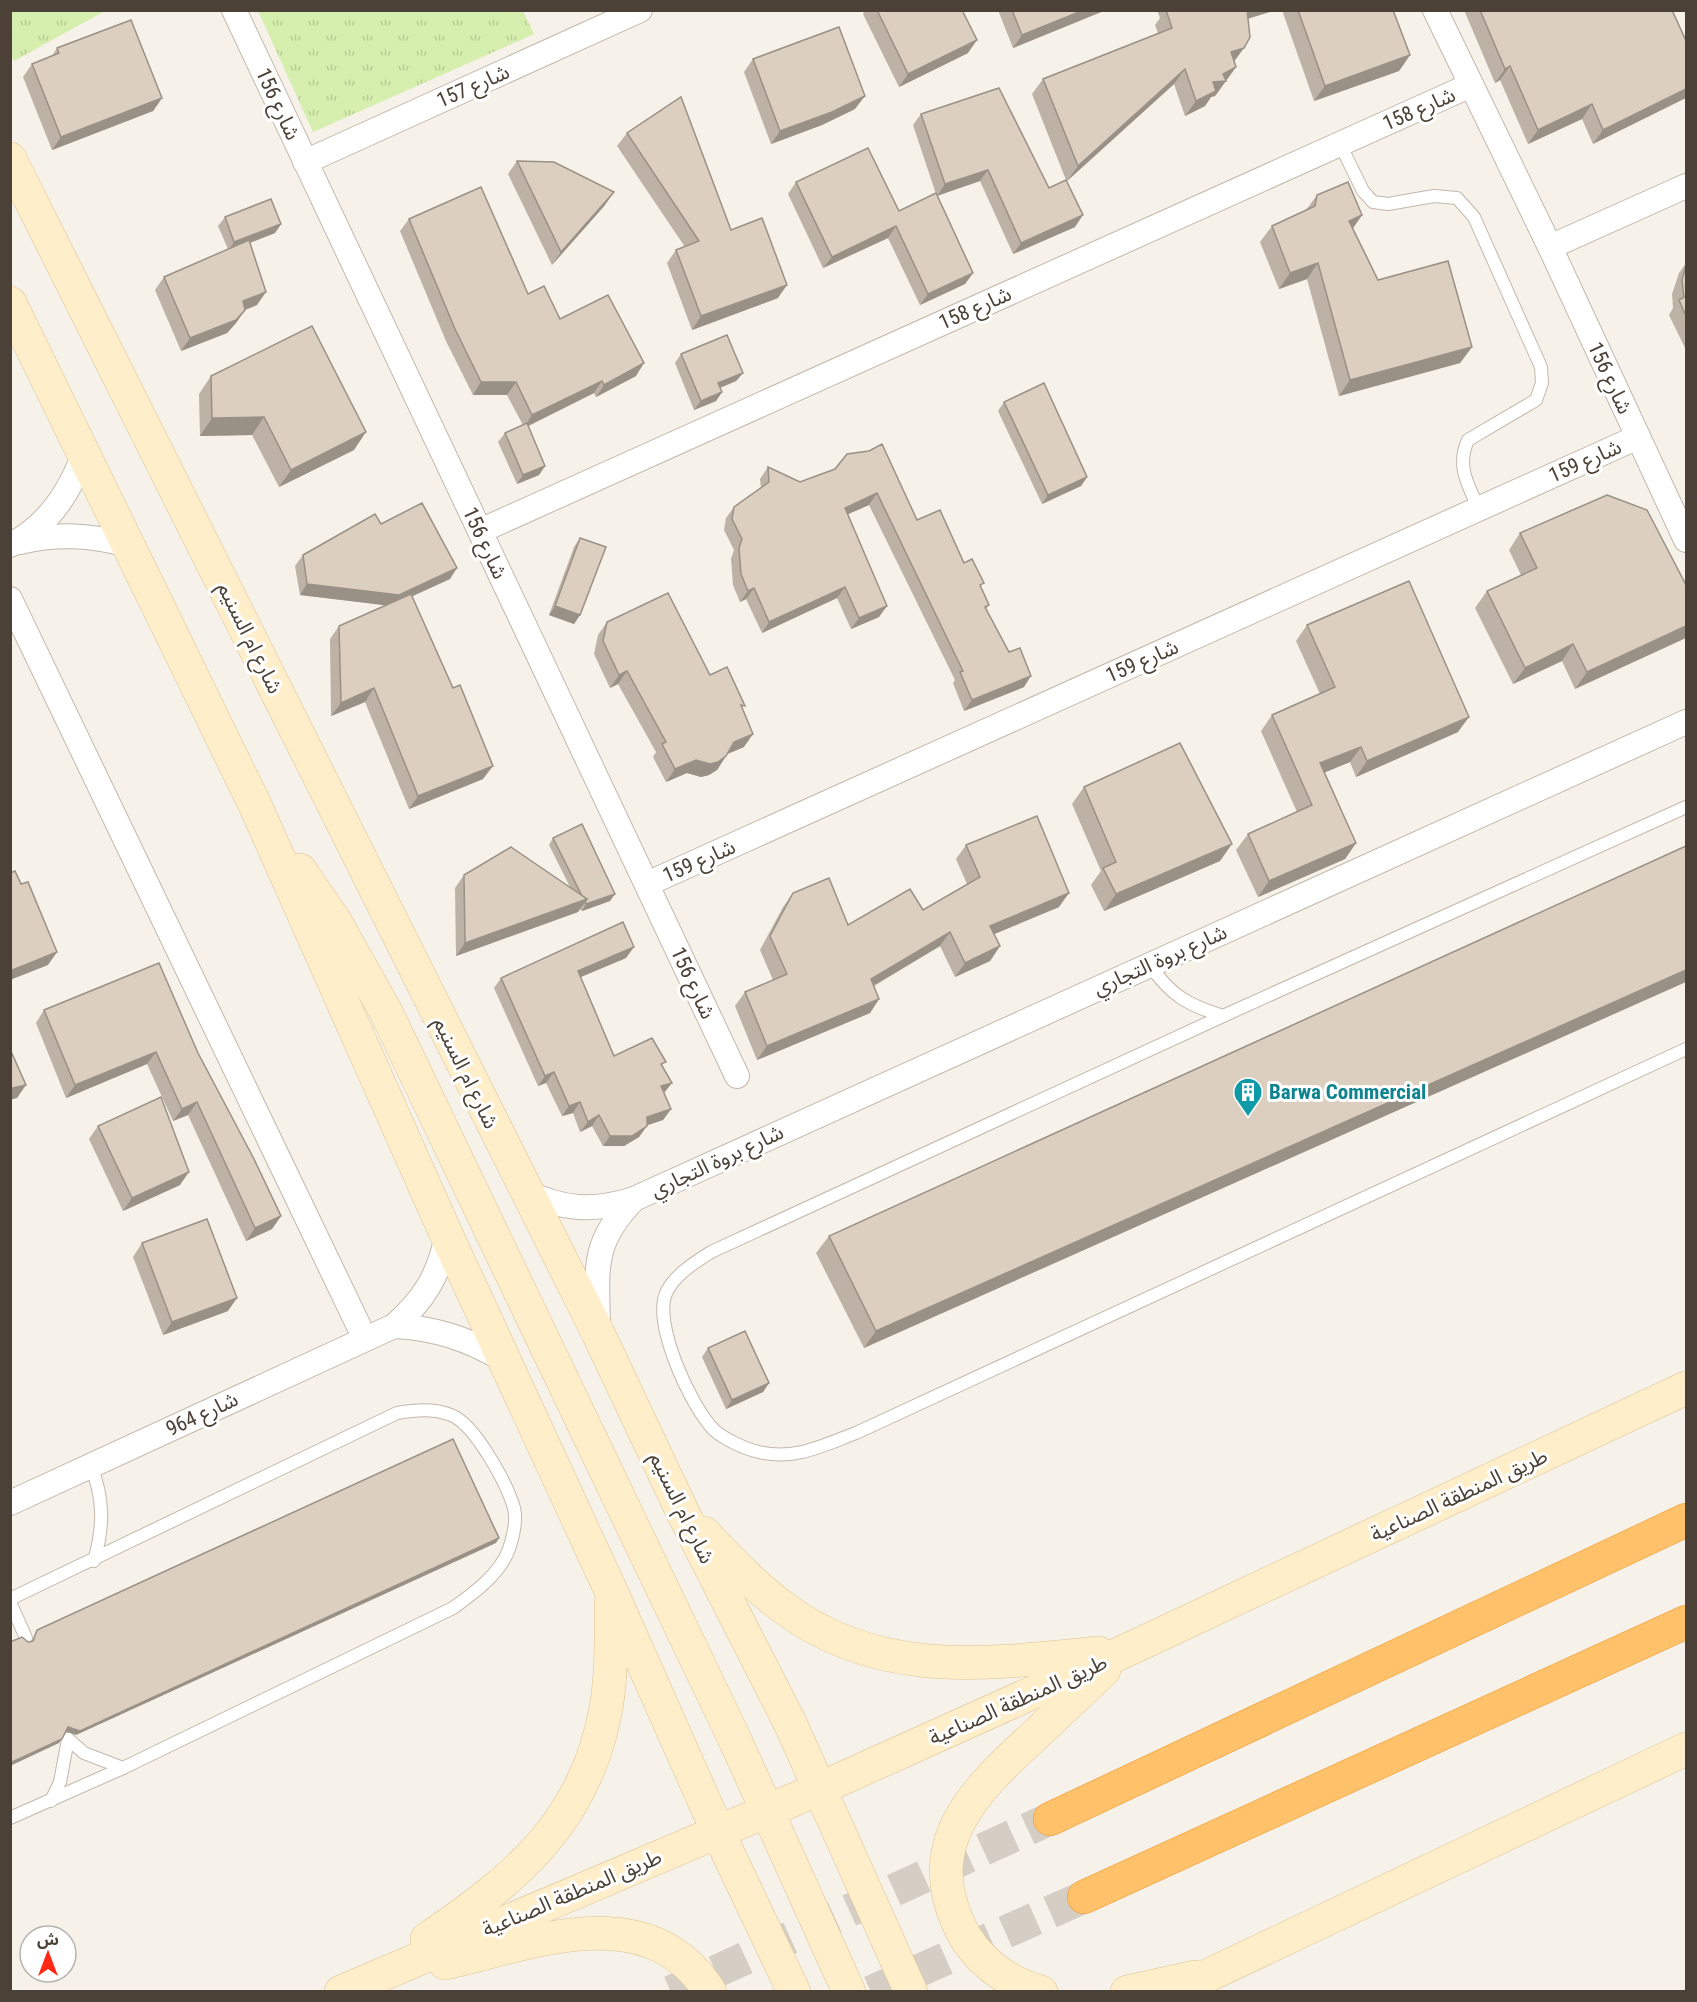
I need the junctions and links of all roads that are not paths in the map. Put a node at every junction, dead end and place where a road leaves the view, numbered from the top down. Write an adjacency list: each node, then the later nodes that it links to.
1 (234, 10): 7 (street, شارع 156)
2 (640, 10): 7 (street, شارع 157)
3 (1435, 10): 4 (street, شارع 156)
4 (1471, 86): 5 (street, شارع 158); 9 (street, شارع 156)
5 (1340, 144): 13 (lane); 14 (street, شارع 158)
6 (10, 159): 27 (main road, شارع ام السنيم)
7 (305, 162): 14 (street, شارع 156)
8 (1686, 186): 9 (street)
9 (1550, 247): 11 (street, شارع 156)
10 (10, 303): 12 (main road)
11 (1638, 437): 13 (street, شارع 159); 15 (street, شارع 156)
12 (84, 454): 16 (street); 17 (main road)
13 (1479, 509): 22 (street, شارع 159)
14 (480, 531): 22 (street, شارع 156)
15 (1686, 540)
16 (13, 544): 17 (street)
17 (128, 545): 20 (main road)
18 (10, 599): 32 (street)
19 (1686, 722): 23 (street, شارع بروة التجاري)
20 (255, 805): 29 (main road); 49 (main road)
21 (1686, 807): 24 (lane)
22 (646, 884): 26 (street, شارع 156)
23 (1150, 965): 24 (lane); 28 (street, شارع بروة التجاري)
24 (1223, 1016): 25 (lane)
25 (1686, 1048)
26 (737, 1076)
27 (525, 1191): 28 (street, شارع بروة التجاري); 31 (main road, شارع ام السنيم)
28 (634, 1199): 31 (street, شارع بروة التجاري)
29 (447, 1236): 30 (street, شارع 964); 33 (main road)
30 (394, 1326): 32 (street, شارع 964); 33 (street, شارع 964)
31 (598, 1333): 37 (main road, شارع ام السنيم)
32 (365, 1339): 35 (street, شارع 964)
33 (504, 1360): 40 (main road)
34 (1686, 1389): 44 (main road, طريق المنطقة الصناعية)
35 (91, 1466): 36 (street, شارع 964); 39 (lane)
36 (10, 1503)
37 (683, 1513): 44 (main road); 47 (main road, شارع ام السنيم)
38 (1686, 1520): 51 (highway)
39 (94, 1561): 41 (lane); 46 (lane)
40 (611, 1591): 52 (main road); 55 (main road)
41 (10, 1600): 43 (lane)
42 (1686, 1622): 53 (highway)
43 (26, 1638)
44 (1125, 1651): 47 (main road, طريق المنطقة الصناعية); 61 (main road)
45 (1686, 1749): 54 (main road)
46 (123, 1768): 48 (lane); 48 (lane)
47 (819, 1789): 49 (main road, طريق المنطقة الصناعية); 60 (main road, شارع ام السنيم)
48 (51, 1801): 50 (lane)
49 (769, 1812): 52 (main road, طريق المنطقة الصناعية); 59 (main road)
50 (10, 1818)
51 (1050, 1819)
52 (718, 1832): 55 (main road, طريق المنطقة الصناعية); 57 (main road); 58 (main road)
53 (1084, 1897)
54 (1212, 1981): 62 (main road); 63 (main road)
55 (353, 1986): 56 (main road)
56 (710, 1992)
57 (794, 1992)
58 (836, 1992)
59 (849, 1992)
60 (911, 1992)
61 (1041, 1992)
62 (1127, 1992)
63 (1173, 1992)

